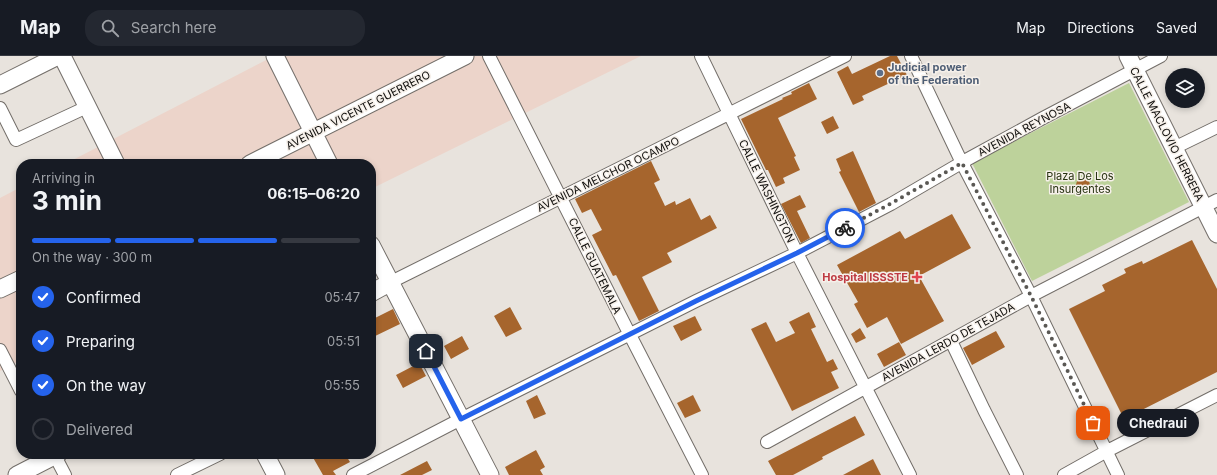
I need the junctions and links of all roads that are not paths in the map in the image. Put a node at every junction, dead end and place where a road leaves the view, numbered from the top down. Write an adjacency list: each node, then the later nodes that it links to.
1 (58, 56): 11 (main road)
2 (62, 56): 12 (main road)
3 (275, 56): 16 (main road)
4 (465, 56): 16 (main road, AVENIDA VICENTE GUERRERO)
5 (489, 56): 22 (street, CALLE GUATEMALA)
6 (701, 56): 14 (street, CALLE WASHINGTON)
7 (845, 56): 14 (street, AVENIDA MELCHOR OCAMPO)
8 (911, 56): 21 (street)
9 (1161, 56): 10 (street, AVENIDA REYNOSA)
10 (1131, 63): 17 (main road, CALLE MACLOVIO HERRERA); 21 (street, AVENIDA REYNOSA)
11 (0, 85)
12 (88, 107): 13 (street); 18 (main road)
13 (0, 108)
14 (729, 114): 22 (street, AVENIDA MELCHOR OCAMPO); 25 (street, CALLE WASHINGTON)
15 (1217, 127): 17 (street)
16 (313, 133): 19 (main road, AVENIDA VICENTE GUERRERO); 20 (main road)
17 (1174, 148): 23 (main road, CALLE MACLOVIO HERRERA)
18 (114, 159)
19 (260, 159)
20 (326, 159)
21 (962, 163): 25 (street, AVENIDA REYNOSA); 31 (street)
22 (561, 197): 28 (street, AVENIDA MELCHOR OCAMPO); 32 (street, CALLE GUATEMALA)
23 (1210, 203): 24 (main road, CALLE MACLOVIO HERRERA); 31 (street, AVENIDA LERDO DE TEJADA)
24 (1217, 234)
25 (797, 253): 32 (street, AVENIDA REYNOSA); 36 (street, CALLE WASHINGTON)
26 (376, 255): 28 (main road)
27 (16, 282): 29 (main road)
28 (390, 282): 30 (main road, AVENIDA MELCHOR OCAMPO); 38 (main road)
29 (0, 290)
30 (376, 290)
31 (1031, 296): 33 (street, AVENIDA LERDO DE TEJADA); 40 (street)
32 (630, 335): 38 (street, AVENIDA REYNOSA); 51 (street, CALLE GUATEMALA)
33 (951, 341): 36 (street, AVENIDA LERDO DE TEJADA); 53 (street)
34 (0, 350): 35 (street)
35 (16, 380)
36 (866, 388): 39 (street, AVENIDA LERDO DE TEJADA); 52 (street, CALLE WASHINGTON)
37 (1217, 395): 40 (street)
38 (461, 419): 49 (street, AVENIDA REYNOSA); 50 (main road)
39 (767, 442)
40 (1107, 451): 54 (street); 55 (street)
41 (48, 459): 45 (main road)
42 (58, 459): 46 (street)
43 (210, 459): 47 (street)
44 (268, 459): 48 (main road)
45 (17, 475)
46 (65, 475)
47 (177, 475)
48 (276, 475)
49 (353, 475)
50 (490, 475)
51 (702, 475)
52 (910, 475)
53 (1017, 475)
54 (1064, 475)
55 (1118, 475)

